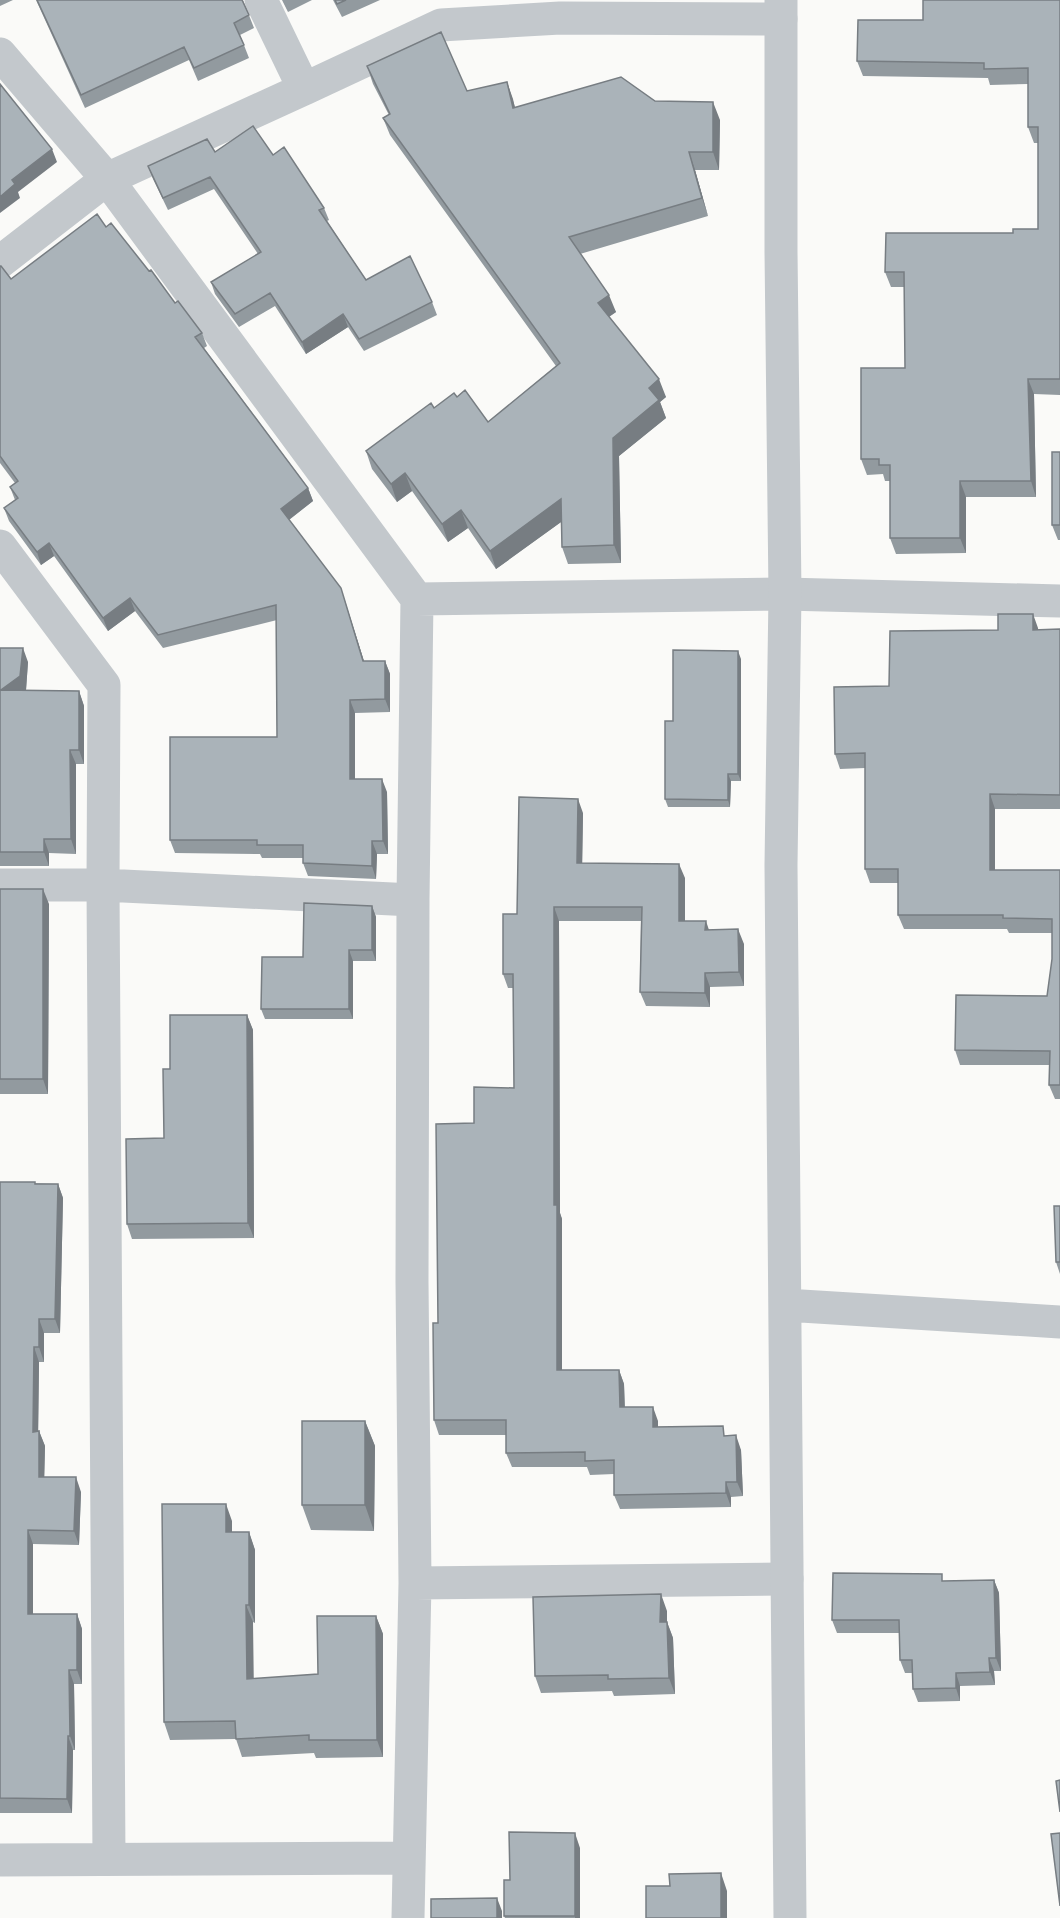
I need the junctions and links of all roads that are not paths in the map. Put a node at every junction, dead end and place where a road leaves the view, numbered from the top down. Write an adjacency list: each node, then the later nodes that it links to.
1 (261, 0): 5 (street)
2 (557, 9): 3 (street); 5 (street)
3 (781, 9): 9 (street)
4 (0, 54): 6 (street)
5 (304, 89): 6 (street)
6 (107, 179): 7 (street); 10 (street)
7 (0, 262)
8 (0, 546): 13 (street)
9 (785, 594): 10 (street); 11 (street); 15 (street)
10 (417, 599): 14 (street)
11 (1060, 601)
12 (0, 885): 13 (street)
13 (103, 885): 14 (street); 20 (street)
14 (413, 900): 18 (street)
15 (785, 1305): 16 (street); 17 (street)
16 (1060, 1322)
17 (786, 1579): 18 (street); 23 (street)
18 (415, 1583): 19 (street)
19 (408, 1858): 20 (street); 22 (street)
20 (109, 1859): 21 (street)
21 (0, 1860)
22 (408, 1918)
23 (790, 1918)

